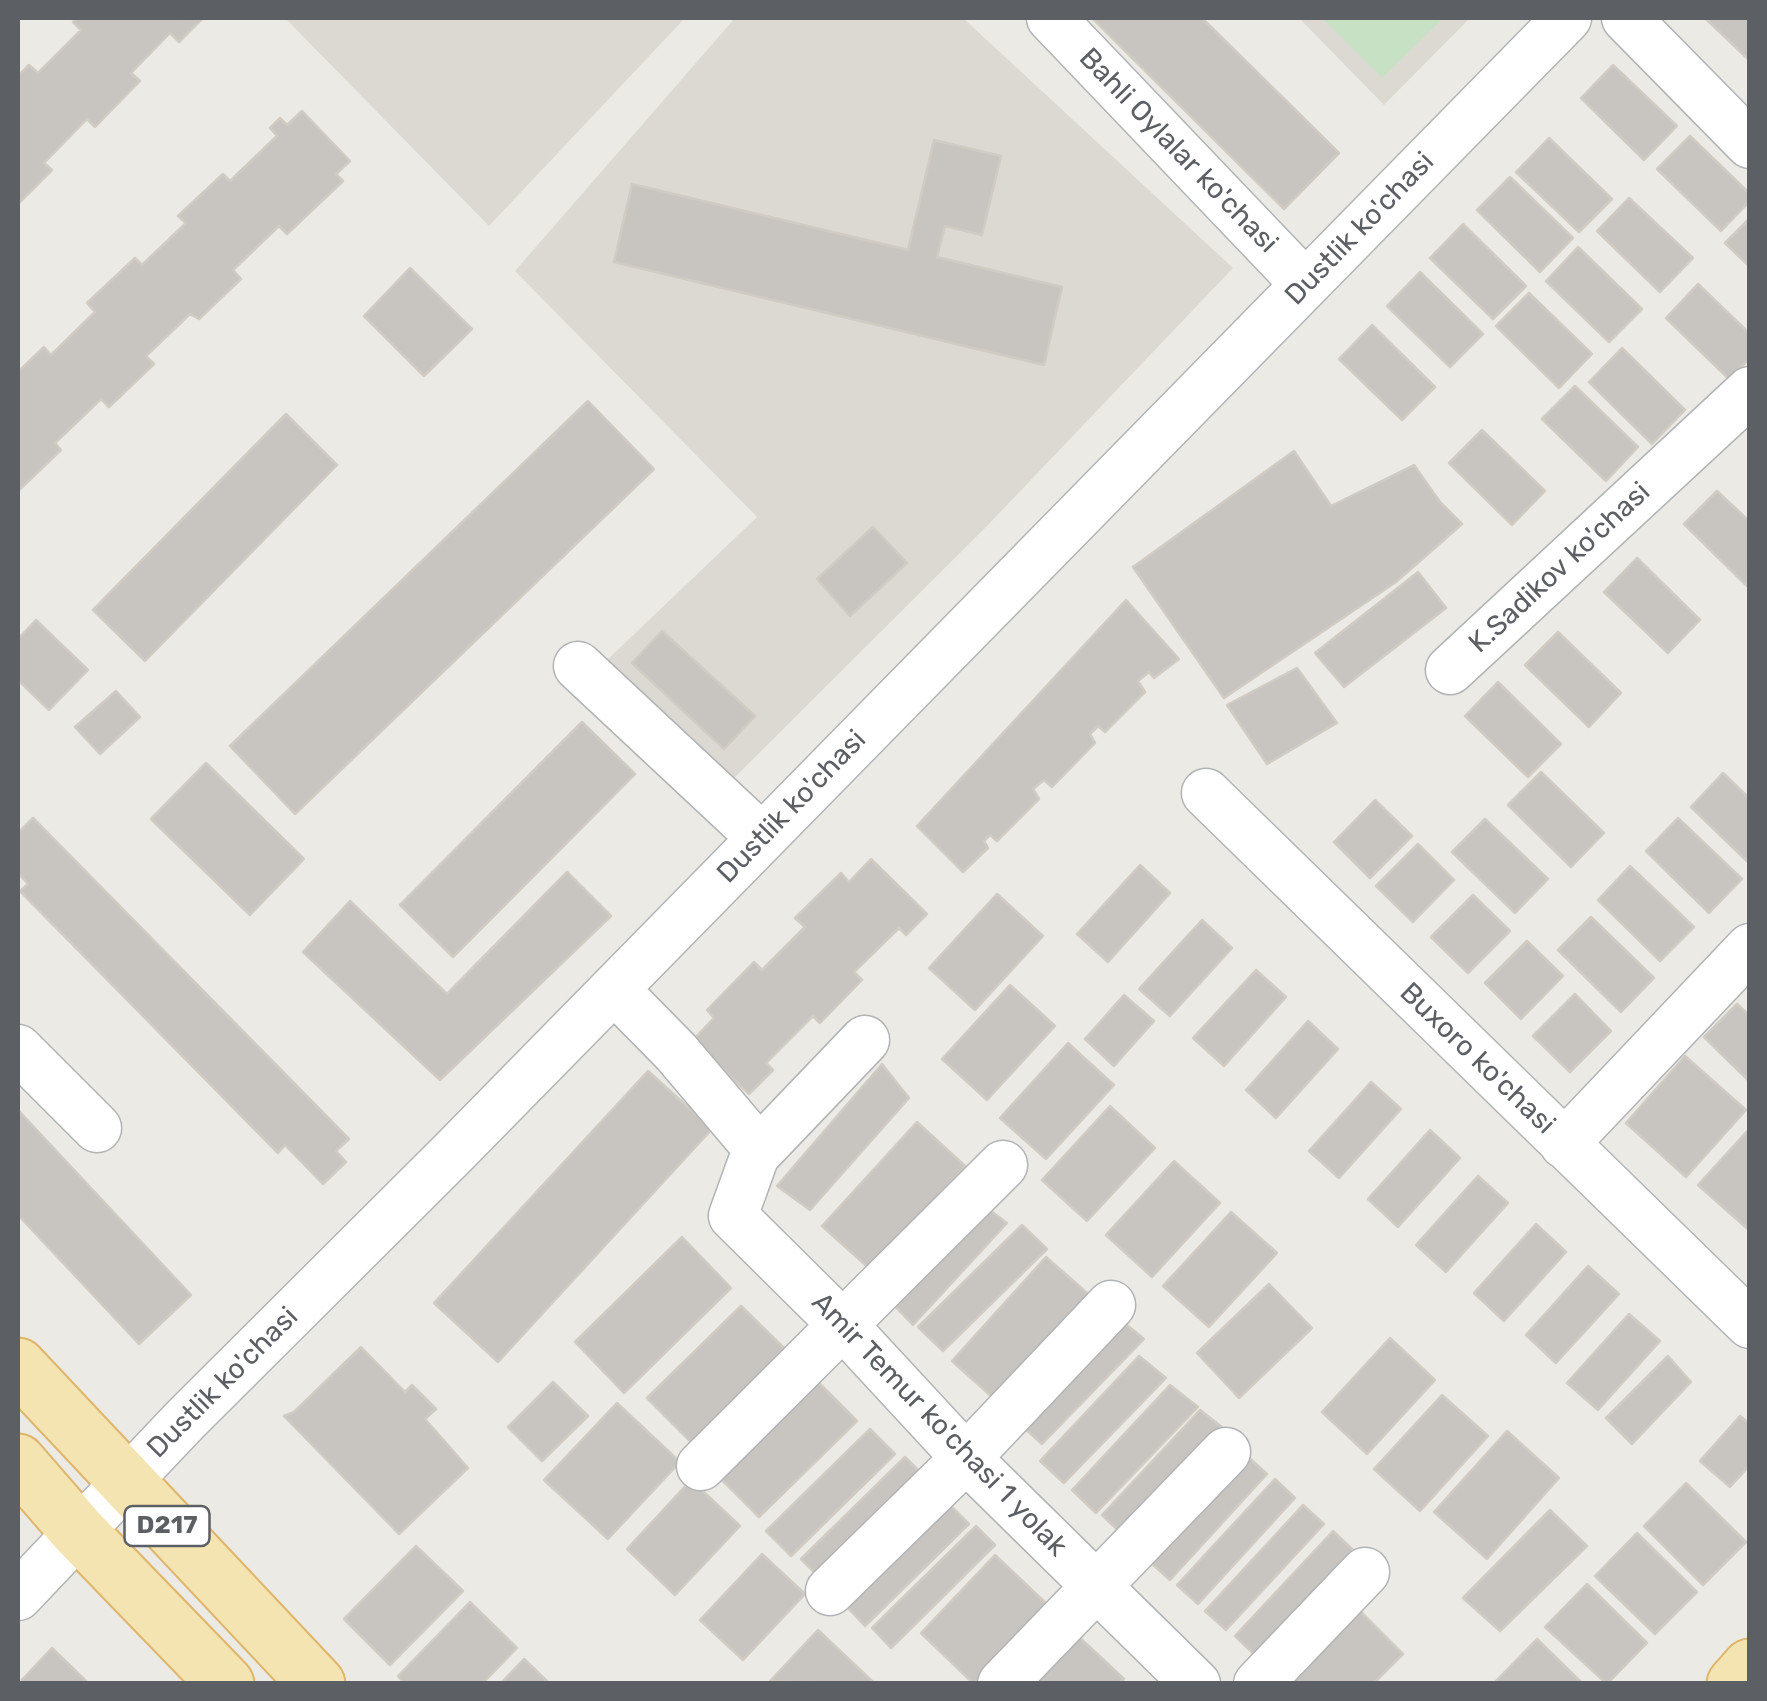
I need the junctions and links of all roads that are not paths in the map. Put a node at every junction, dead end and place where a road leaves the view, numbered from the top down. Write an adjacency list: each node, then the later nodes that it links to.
1 (1051, 18): 5 (street, Bahli Oylalar ko'chasi)
2 (1567, 18): 5 (street, Dustlik ko'chasi)
3 (1626, 18): 4 (street)
4 (1750, 144)
5 (1306, 284): 10 (street, Dustlik ko'chasi)
6 (1750, 392): 8 (street, K.Sadikov ko'chasi)
7 (578, 666): 10 (street)
8 (1450, 670)
9 (1206, 793): 16 (street, Buxoro ko'chasi)
10 (762, 838): 12 (street, Dustlik ko'chasi)
11 (1750, 948): 16 (street)
12 (614, 989): 17 (street); 27 (street, Dustlik ko'chasi)
13 (865, 1040): 17 (street, Amir Temur ko'chasi 1 yolak)
14 (18, 1049): 15 (street)
15 (97, 1128)
16 (1564, 1144): 21 (street, Buxoro ko'chasi)
17 (759, 1150): 20 (street, Amir Temur ko'chasi 1 yolak)
18 (1003, 1164): 20 (street)
19 (1111, 1305): 24 (street)
20 (842, 1322): 24 (street, Amir Temur ko'chasi 1 yolak); 26 (street)
21 (1750, 1324)
22 (18, 1366): 27 (main road, D217)
23 (1226, 1452): 30 (street)
24 (966, 1458): 30 (street, Amir Temur ko'chasi 1 yolak); 31 (street)
25 (18, 1462): 28 (main road, D217)
26 (701, 1466)
27 (128, 1481): 28 (street, Dustlik ko'chasi); 35 (main road, D217)
28 (77, 1530): 32 (street, Dustlik ko'chasi); 34 (main road, D217)
29 (1365, 1572): 38 (street)
30 (1094, 1586): 36 (street); 37 (street, Amir Temur ko'chasi 1 yolak)
31 (830, 1591)
32 (18, 1596)
33 (1750, 1668): 39 (main road)
34 (226, 1684)
35 (318, 1684)
36 (1002, 1684)
37 (1196, 1684)
38 (1258, 1684)
39 (1735, 1684)

